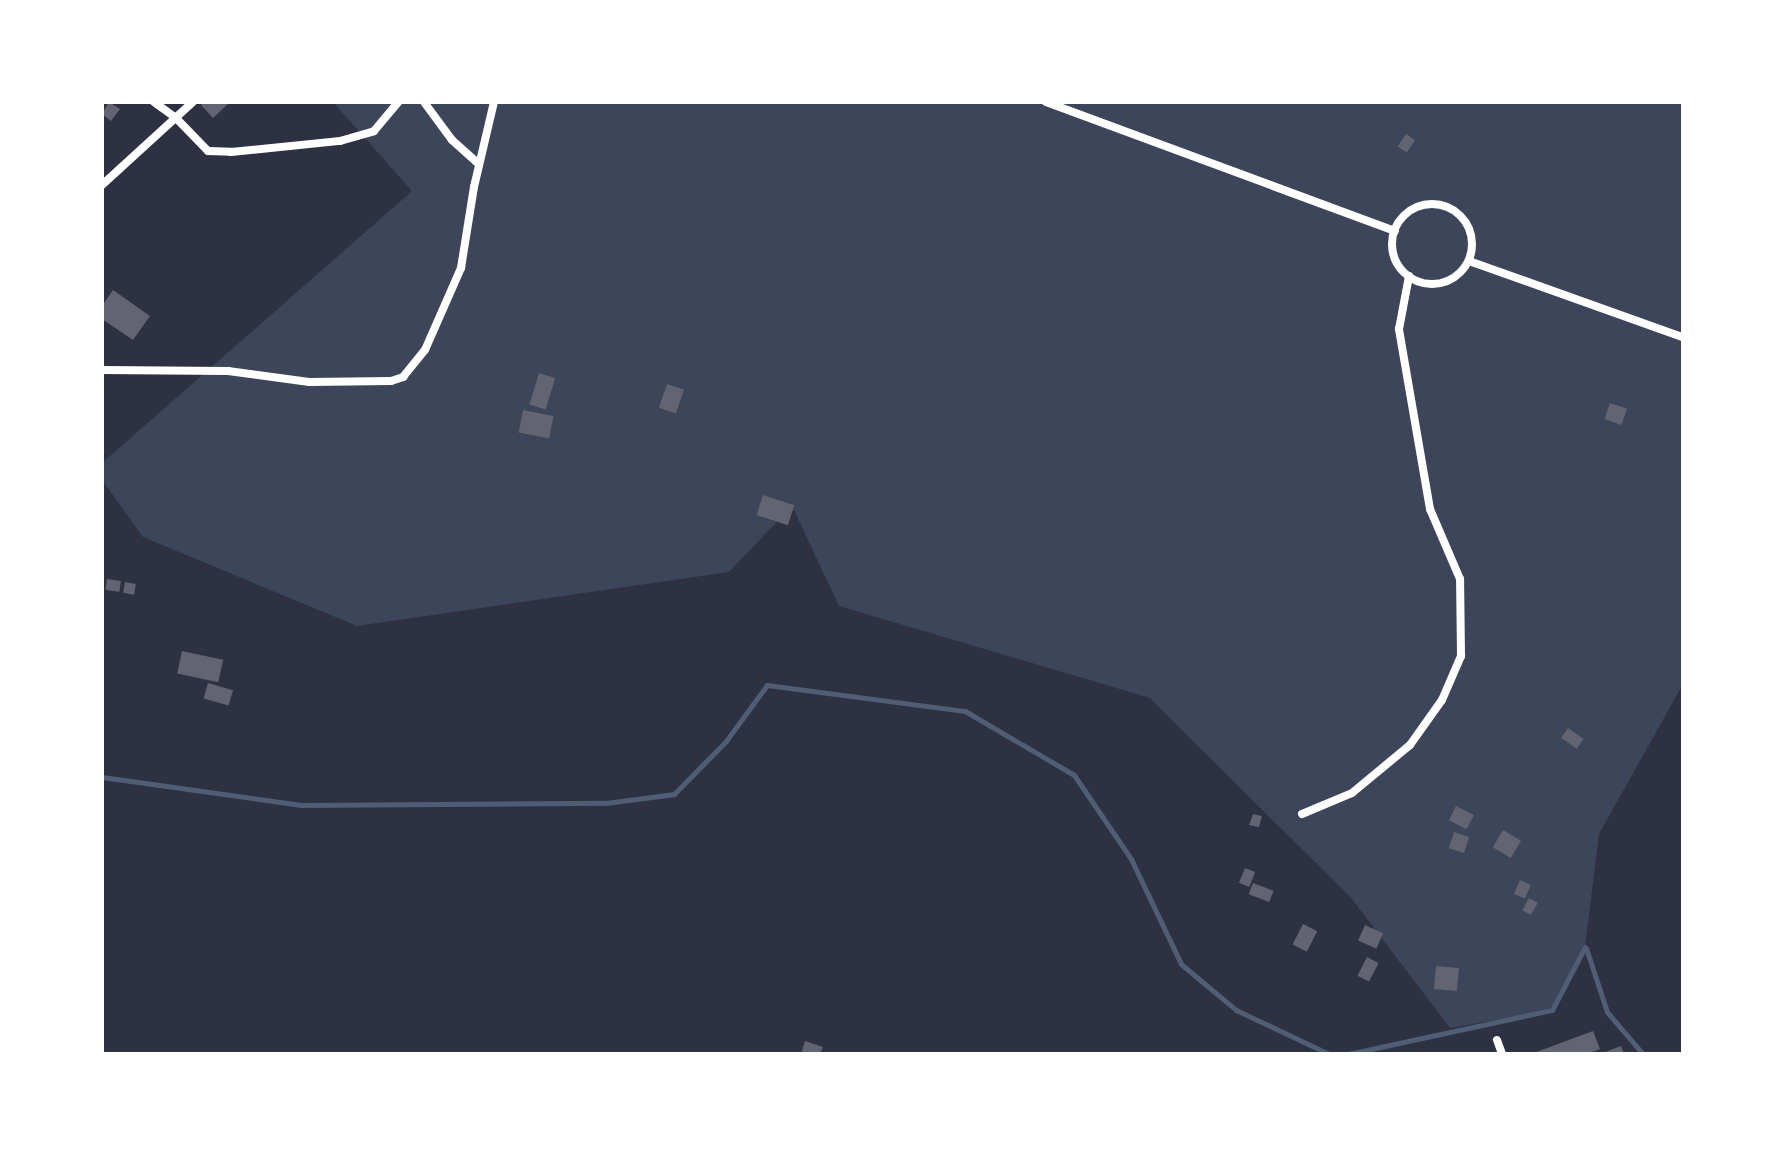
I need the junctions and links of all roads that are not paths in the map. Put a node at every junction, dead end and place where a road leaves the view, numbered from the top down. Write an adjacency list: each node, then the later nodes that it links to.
1 (154, 102): 7 (street)
2 (193, 102): 7 (street)
3 (398, 102): 7 (street)
4 (424, 102): 8 (street)
5 (494, 102): 8 (street)
6 (1046, 102): 10 (street)
7 (176, 118): 9 (street)
8 (479, 164): 14 (street)
9 (102, 185)
10 (1395, 231): 11 (street); 12 (street)
11 (1469, 261): 12 (street); 13 (street)
12 (1409, 276): 15 (street)
13 (1683, 337)
14 (102, 370)
15 (1302, 814)
16 (1497, 1040): 17 (street)
17 (1502, 1054)

